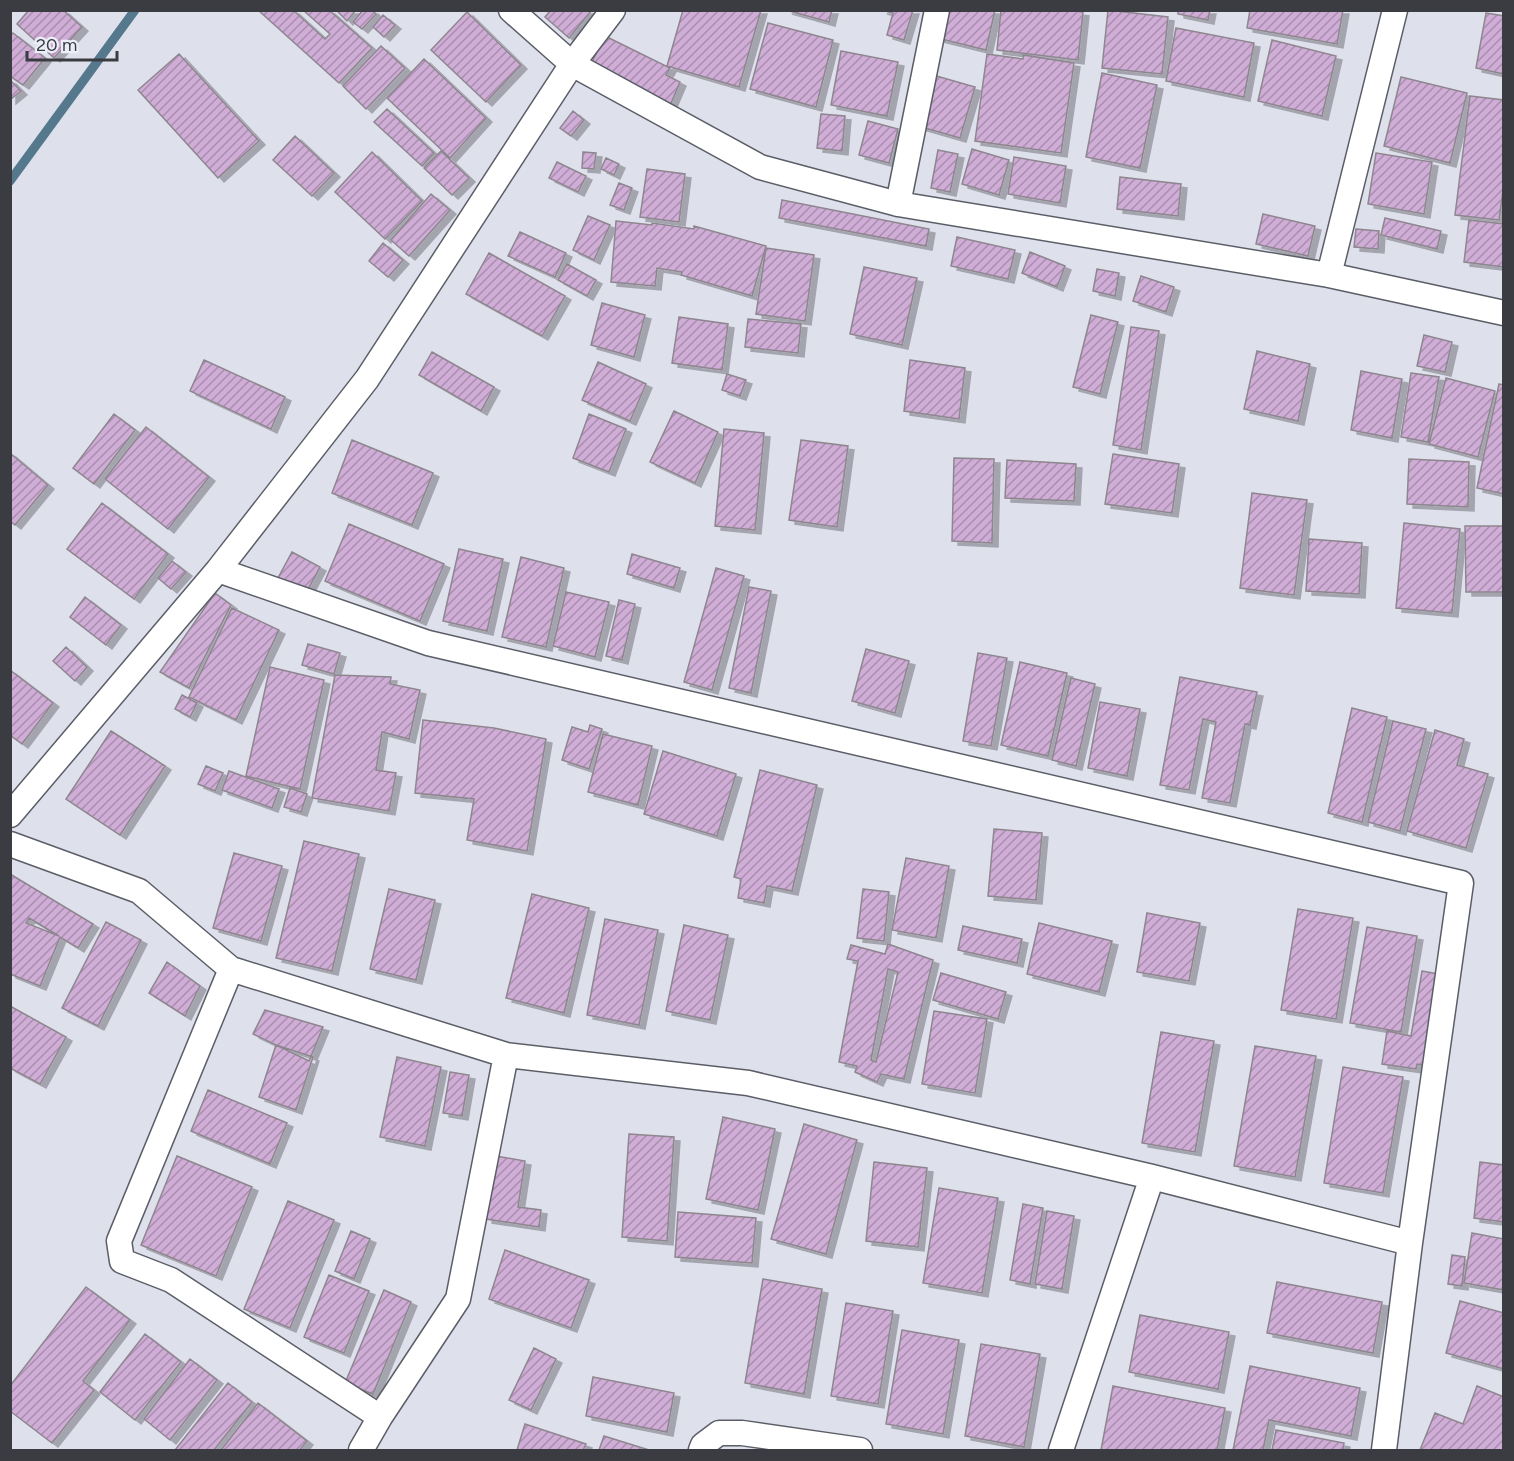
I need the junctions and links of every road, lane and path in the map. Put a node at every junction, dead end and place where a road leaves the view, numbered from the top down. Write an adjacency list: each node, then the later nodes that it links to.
1 (511, 10): 5 (street)
2 (614, 10): 5 (street)
3 (937, 10): 6 (street)
4 (1395, 10): 7 (street)
5 (572, 64): 6 (street); 9 (street)
6 (898, 204): 7 (street)
7 (1329, 276): 8 (street)
8 (1503, 313)
9 (218, 570): 10 (street); 15 (street)
10 (10, 815)
11 (10, 844): 12 (street)
12 (231, 969): 13 (street); 16 (street)
13 (506, 1055): 14 (street); 16 (street)
14 (1152, 1177): 15 (street); 20 (street)
15 (1410, 1244): 21 (street)
16 (380, 1417): 17 (street)
17 (361, 1450)
18 (701, 1450): 19 (street)
19 (860, 1450)
20 (1061, 1450)
21 (1384, 1450)

